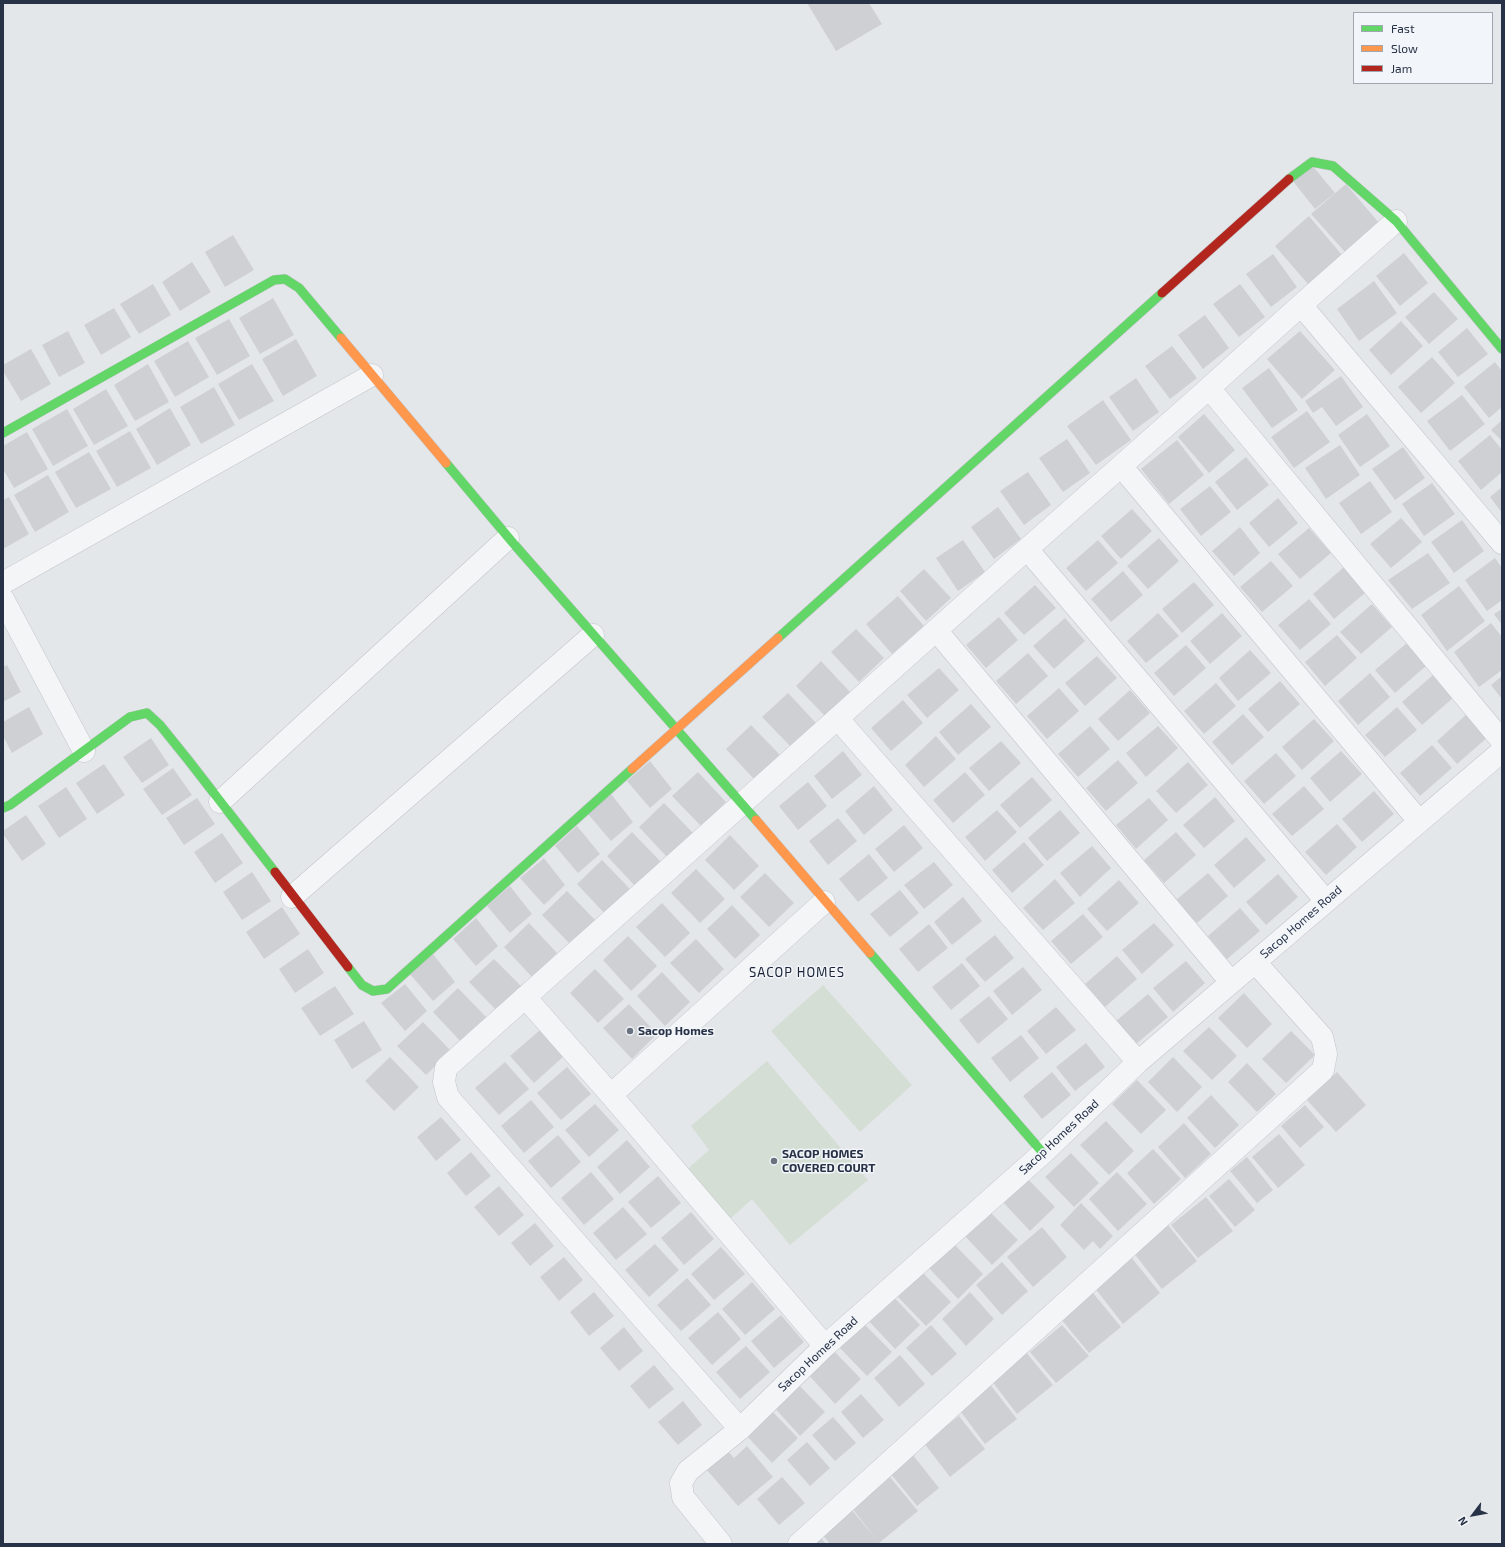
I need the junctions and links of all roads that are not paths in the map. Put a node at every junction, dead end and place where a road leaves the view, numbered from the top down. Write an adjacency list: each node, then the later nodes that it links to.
1 (1396, 221): 2 (street); 3 (street); 16 (street)
2 (1300, 305): 5 (street); 9 (street)
3 (1502, 349)
4 (372, 375): 6 (street); 8 (street); 11 (street)
5 (1209, 388): 7 (street); 17 (street)
6 (3, 433)
7 (1121, 466): 10 (street); 23 (street)
8 (508, 538): 14 (street); 20 (street)
9 (1502, 543)
10 (1027, 549): 13 (street); 25 (street)
11 (3, 583)
12 (3, 599): 18 (street)
13 (936, 630): 15 (street); 28 (street)
14 (593, 635): 16 (street); 24 (street)
15 (838, 719): 21 (street); 30 (street)
16 (676, 729): 21 (street); 24 (street)
17 (1502, 741)
18 (84, 751): 20 (street); 22 (street)
19 (1502, 751): 23 (street, Sacop Homes Road)
20 (220, 802): 24 (street)
21 (742, 804): 26 (street); 29 (street)
22 (3, 808)
23 (1419, 821): 25 (street, Sacop Homes Road)
24 (292, 897)
25 (1326, 901): 27 (street, Sacop Homes Road)
26 (824, 902): 31 (street); 32 (street)
27 (1256, 962): 28 (street, Sacop Homes Road); 36 (street)
28 (1231, 982): 30 (street, Sacop Homes Road)
29 (525, 997): 31 (street); 34 (street)
30 (1138, 1062): 32 (street, Sacop Homes Road)
31 (611, 1095): 33 (street)
32 (1044, 1154): 33 (street, Sacop Homes Road)
33 (826, 1346): 34 (street, Sacop Homes Road)
34 (740, 1429): 35 (street, Sacop Homes Road)
35 (721, 1544)
36 (799, 1544)

